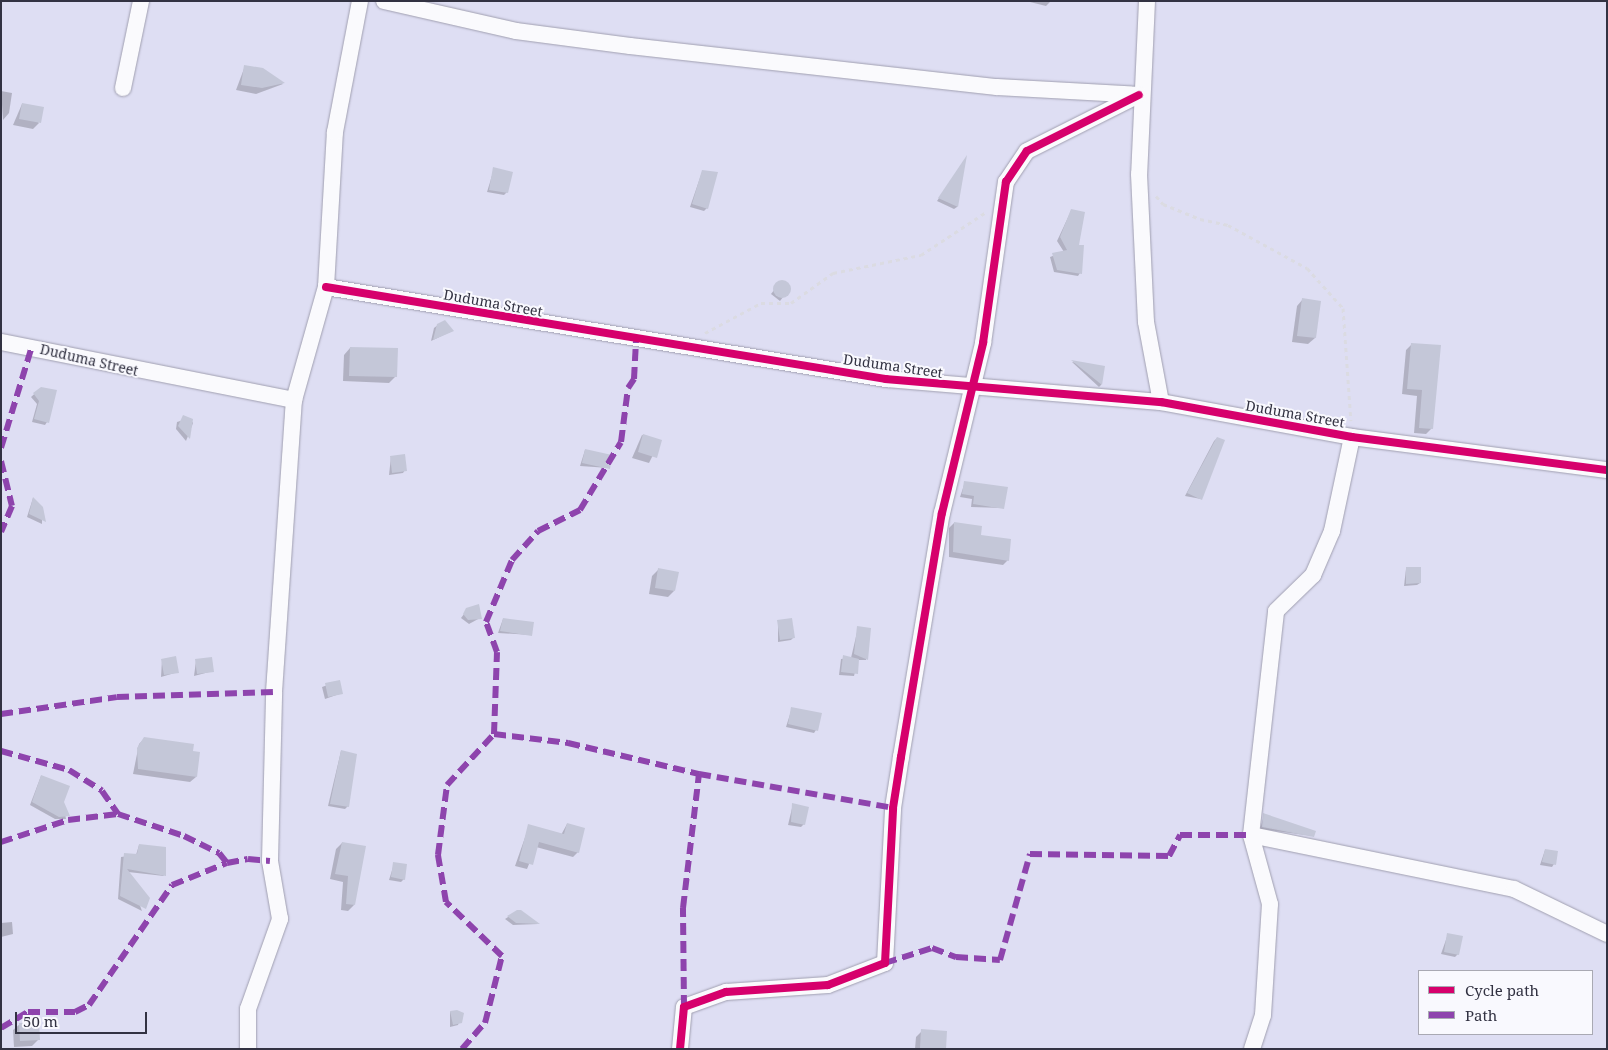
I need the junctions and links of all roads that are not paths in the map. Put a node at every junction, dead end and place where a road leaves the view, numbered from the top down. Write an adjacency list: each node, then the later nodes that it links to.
1 (140, 1): 5 (street)
2 (360, 1): 7 (street)
3 (384, 1): 6 (street)
4 (1147, 1): 6 (street)
5 (123, 88)
6 (1140, 95): 9 (street); 11 (street)
7 (326, 287): 9 (street, Duduma Street); 10 (street)
8 (1, 342): 10 (street, Duduma Street)
9 (972, 390): 11 (street, Duduma Street); 17 (street)
10 (294, 400): 16 (street)
11 (1161, 402): 12 (street, Duduma Street)
12 (1352, 437): 13 (street, Duduma Street); 14 (street)
13 (1607, 470)
14 (1251, 835): 15 (street); 18 (street)
15 (1607, 934)
16 (248, 1049)
17 (680, 1049)
18 (1252, 1049)

